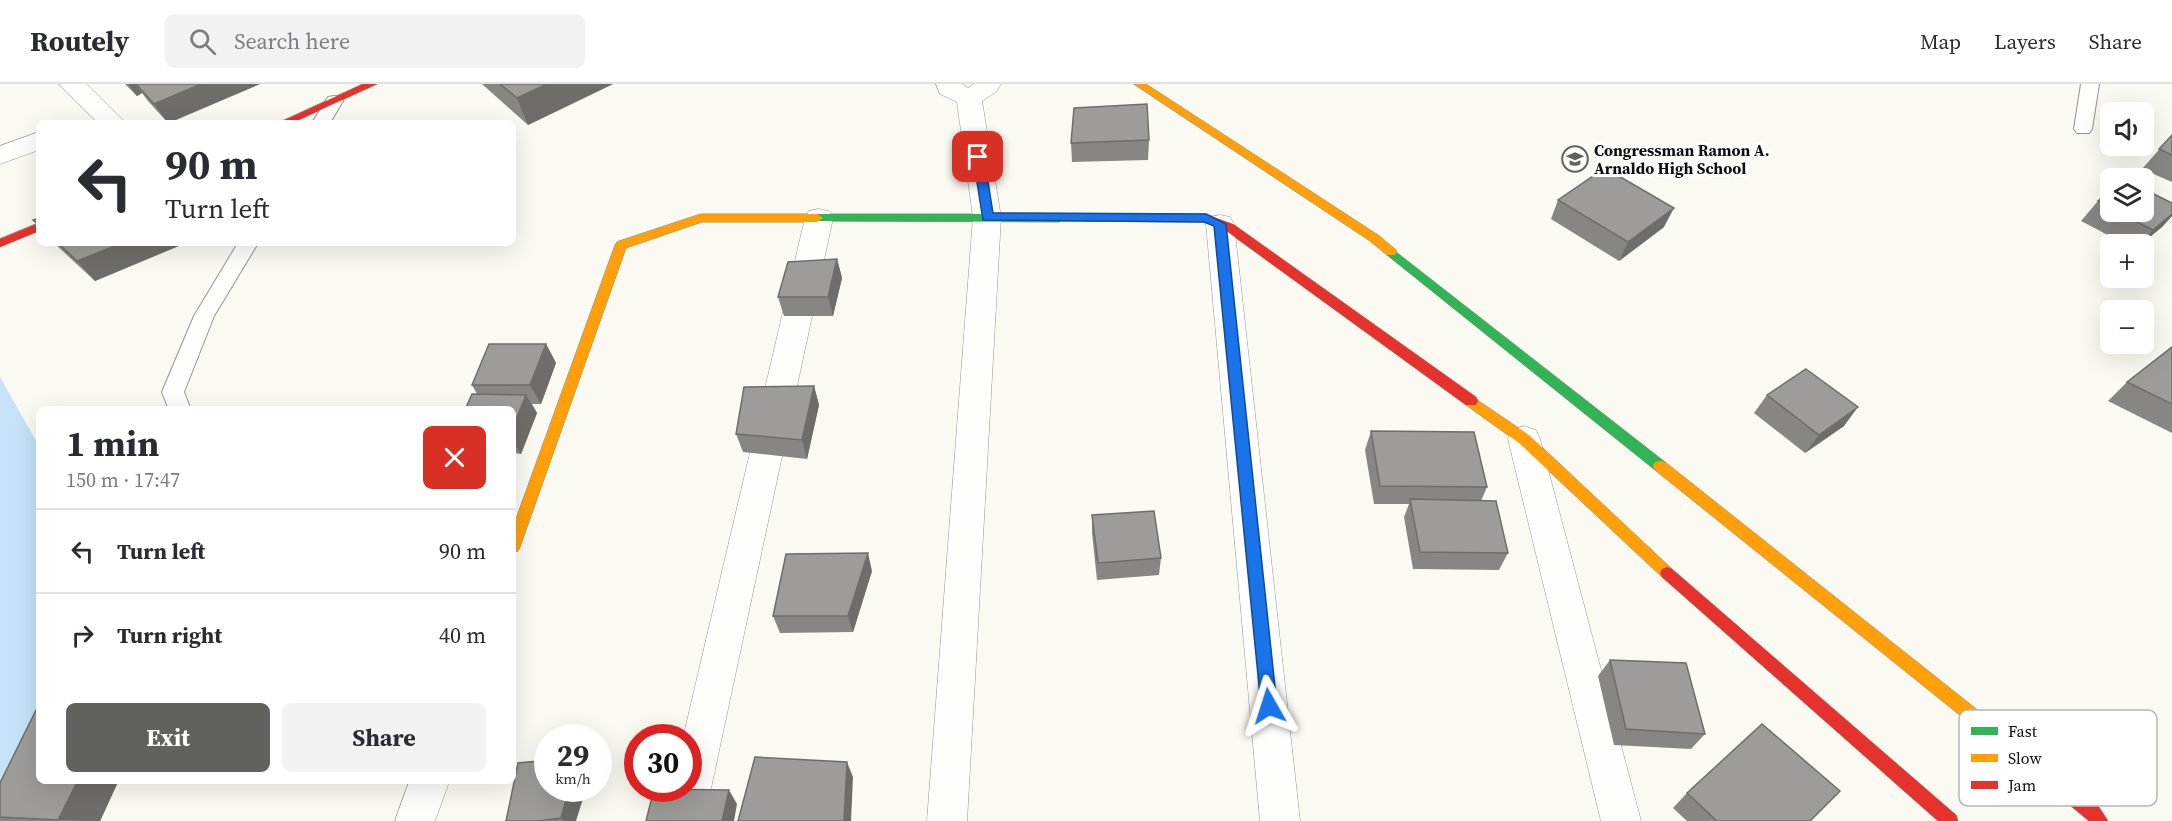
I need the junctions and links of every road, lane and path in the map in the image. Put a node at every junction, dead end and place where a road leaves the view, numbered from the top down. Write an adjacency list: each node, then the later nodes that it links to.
1 (72, 84): 7 (street)
2 (372, 84): 6 (street)
3 (1138, 84): 22 (street)
4 (2090, 84): 10 (lane)
5 (968, 89): 13 (street)
6 (334, 101): 8 (street); 9 (lane)
7 (108, 118)
8 (290, 120)
9 (323, 120)
10 (2083, 129)
11 (36, 141): 12 (street)
12 (0, 156)
13 (987, 217): 14 (street); 15 (street); 27 (street)
14 (819, 218): 21 (street); 26 (street)
15 (1220, 224): 20 (street); 28 (street)
16 (36, 228): 17 (street)
17 (0, 243)
18 (246, 246): 19 (lane)
19 (178, 406)
20 (1524, 439): 29 (street); 30 (street)
21 (516, 539)
22 (1966, 710)
23 (428, 784): 25 (street)
24 (2086, 806): 31 (street)
25 (415, 821)
26 (684, 821)
27 (947, 821)
28 (1280, 821)
29 (1621, 821)
30 (1950, 821)
31 (2100, 821)

